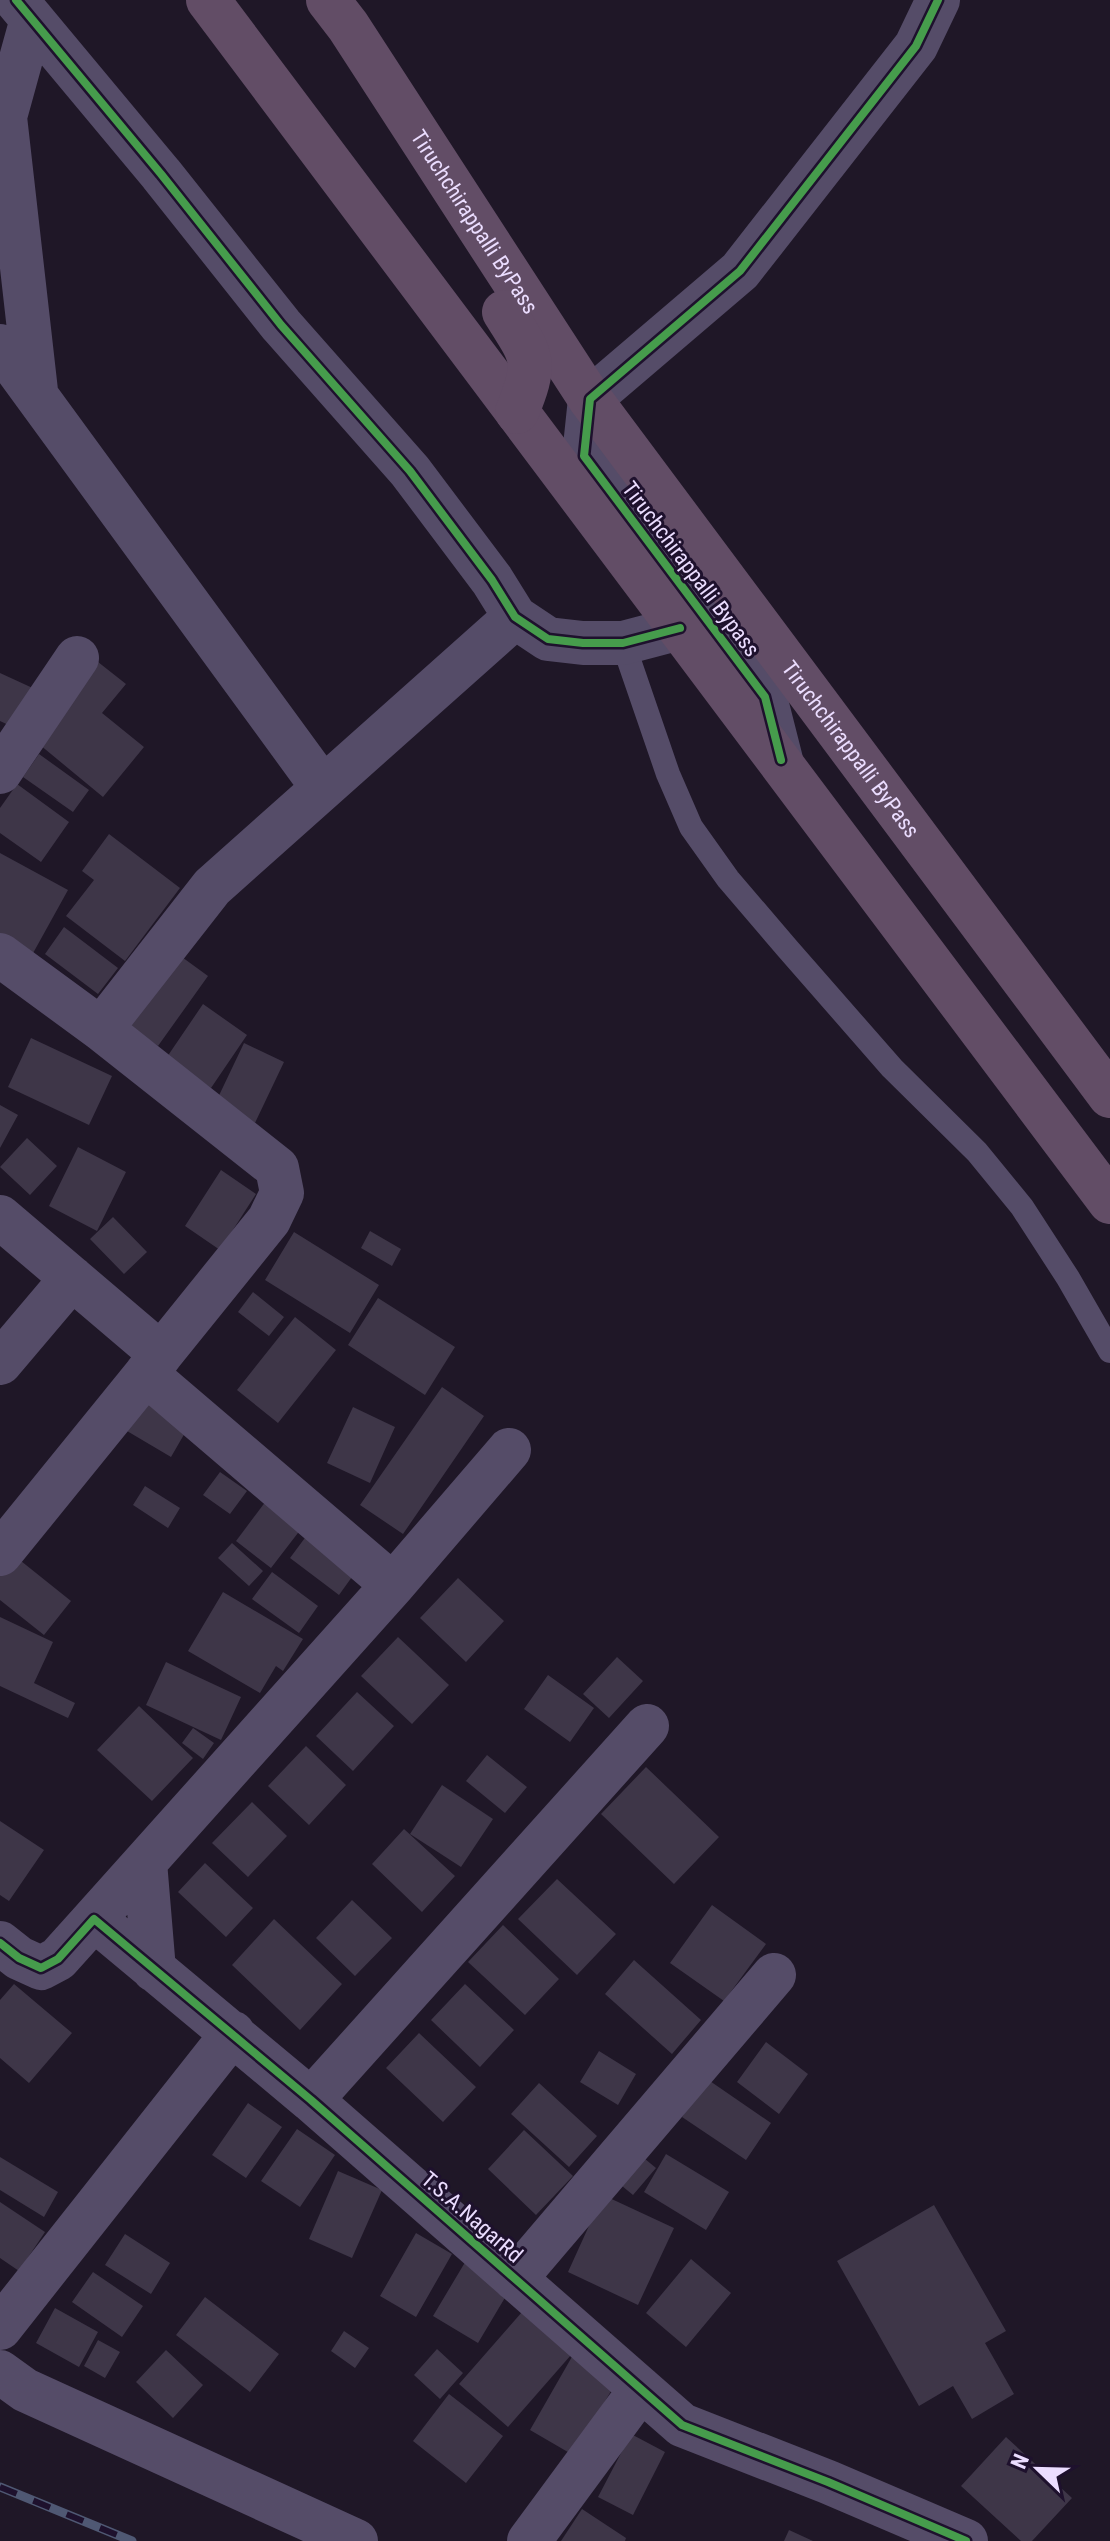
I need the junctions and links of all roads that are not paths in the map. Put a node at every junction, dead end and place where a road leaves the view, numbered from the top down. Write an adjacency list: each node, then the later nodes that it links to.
1 (208, 0): 9 (highway, Tiruchchirappalli Bypass)
2 (938, 0): 8 (street)
3 (24, 9): 5 (street); 10 (street)
4 (338, 13): 8 (highway, Tiruchchirappalli ByPass); 9 (highway)
5 (6, 91): 7 (street)
6 (0, 346): 7 (street)
7 (36, 395): 16 (street)
8 (590, 399): 14 (street, Tiruchchirappalli Bypass); 19 (highway, Tiruchchirappalli ByPass)
9 (517, 412): 11 (highway, Tiruchchirappalli Bypass)
10 (515, 617): 12 (street); 16 (street)
11 (680, 628): 12 (street); 14 (highway, Tiruchchirappalli Bypass)
12 (623, 643): 23 (lane)
13 (77, 658): 15 (street)
14 (781, 760): 20 (highway, Tiruchchirappalli Bypass)
15 (0, 772)
16 (323, 788): 18 (street)
17 (0, 955): 18 (street)
18 (101, 1029): 25 (street)
19 (1110, 1096)
20 (1110, 1202)
21 (0, 1217): 22 (street)
22 (72, 1278): 24 (street); 25 (street)
23 (1110, 1351)
24 (0, 1363)
25 (154, 1364): 27 (street); 28 (street)
26 (509, 1450): 28 (street)
27 (0, 1554)
28 (393, 1585): 30 (street)
29 (647, 1726): 36 (street)
30 (145, 1862): 31 (street); 33 (street)
31 (94, 1919): 32 (street); 33 (street, T.S.A.NagarRd)
32 (1, 1945)
33 (154, 1970): 35 (street, T.S.A.NagarRd)
34 (774, 1975): 37 (street)
35 (233, 2033): 36 (street, T.S.A.NagarRd); 38 (street)
36 (311, 2100): 37 (street, T.S.A.NagarRd)
37 (515, 2279): 40 (street, T.S.A.NagarRd)
38 (0, 2328)
39 (0, 2372): 41 (street)
40 (641, 2389): 42 (street); 43 (street, T.S.A.NagarRd)
41 (356, 2541)
42 (529, 2541)
43 (966, 2541)

